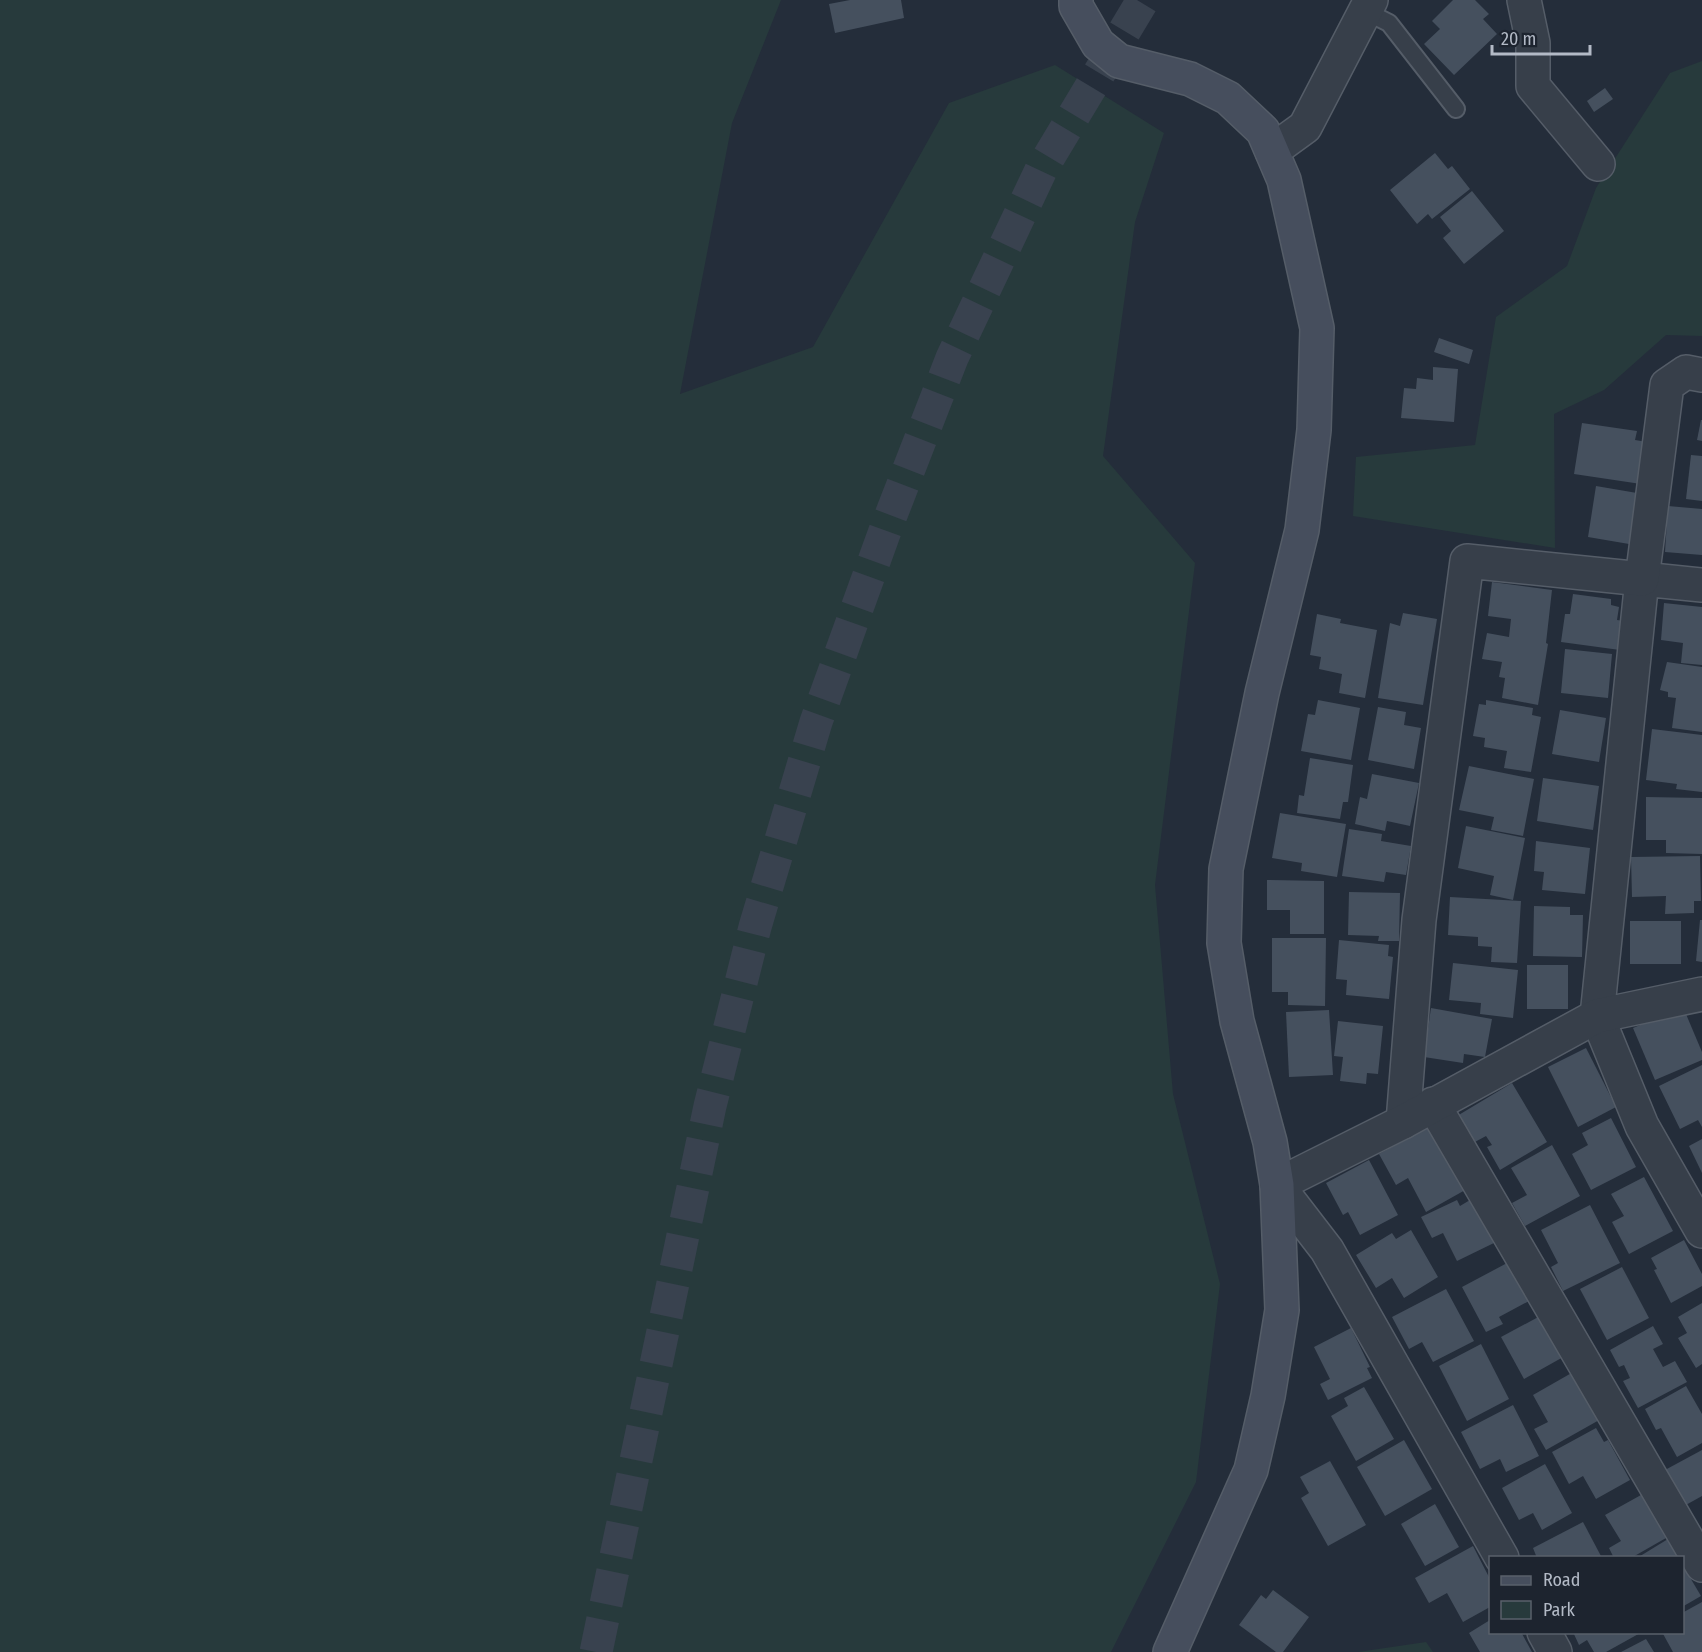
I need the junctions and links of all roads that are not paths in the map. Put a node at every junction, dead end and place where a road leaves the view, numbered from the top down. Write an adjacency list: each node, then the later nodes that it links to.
1 (1076, 0): 5 (street)
2 (1524, 0): 6 (street)
3 (1368, 6): 4 (lane); 5 (street)
4 (1456, 109)
5 (1272, 151): 14 (street)
6 (1598, 164)
7 (1702, 375): 8 (street)
8 (1642, 579): 9 (street); 11 (street); 13 (street)
9 (1702, 585)
10 (1702, 994): 11 (street)
11 (1597, 1016): 12 (street); 15 (street)
12 (1433, 1104): 13 (street); 17 (street)
13 (1403, 1122): 14 (street)
14 (1277, 1185): 16 (street); 19 (street)
15 (1702, 1231)
16 (1501, 1556)
17 (1702, 1565)
18 (1545, 1634): 20 (street)
19 (1170, 1652)
20 (1556, 1652)

